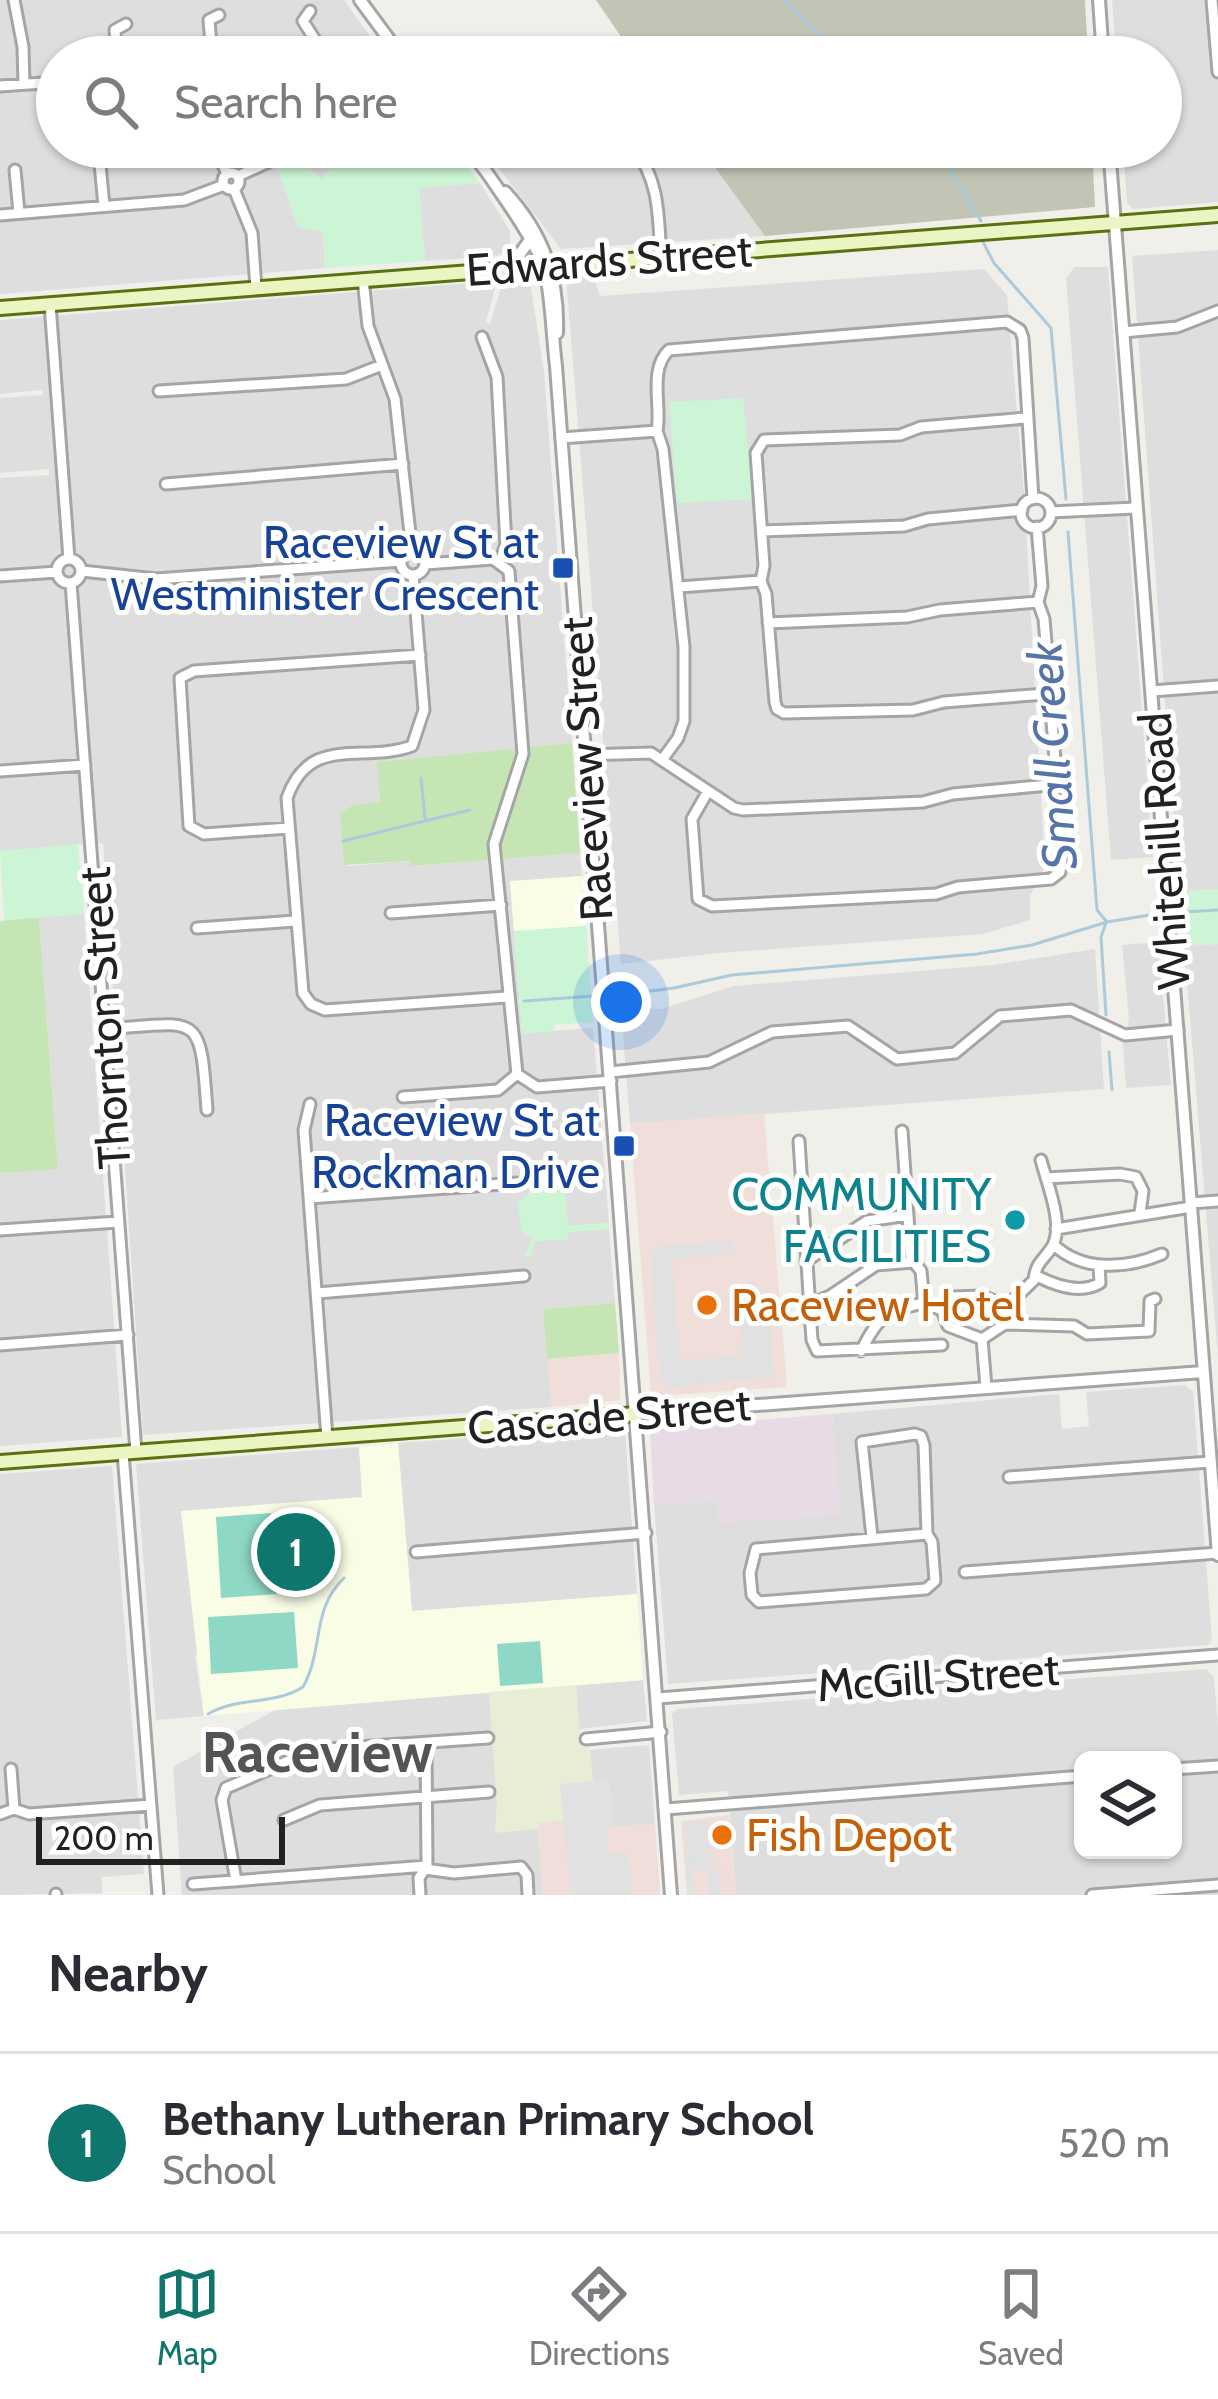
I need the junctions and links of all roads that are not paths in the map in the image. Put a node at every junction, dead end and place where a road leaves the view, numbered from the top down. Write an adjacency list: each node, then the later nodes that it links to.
1 (14, 0): 15 (street)
2 (360, 0): 11 (street)
3 (1099, 0): 12 (street)
4 (1212, 0): 13 (street)
5 (209, 17): 9 (street)
6 (291, 22): 10 (street)
7 (126, 24): 8 (street)
8 (111, 36)
9 (210, 36)
10 (316, 36)
11 (387, 36)
12 (1101, 36)
13 (1218, 72)
14 (36, 83): 15 (street)
15 (24, 84): 16 (street)
16 (0, 86)
17 (100, 168): 26 (street)
18 (225, 168): 25 (street)
19 (257, 168): 25 (street)
20 (485, 168): 24 (street)
21 (649, 168): 32 (street)
22 (1110, 168): 30 (street, Whitehill Road)
23 (15, 170): 27 (street)
24 (494, 180): 31 (street); 33 (street)
25 (231, 181): 26 (street); 36 (street)
26 (104, 206): 27 (street)
27 (19, 213): 28 (street)
28 (0, 215)
29 (1218, 215): 30 (main road, Edwards Street)
30 (1114, 222): 32 (main road, Edwards Street); 40 (street, Whitehill Road)
31 (530, 240): 33 (street); 34 (street)
32 (661, 256): 33 (main road, Edwards Street)
33 (548, 264): 34 (main road, Edwards Street); 46 (street, Raceview Street)
34 (503, 267): 35 (main road, Edwards Street)
35 (363, 279): 36 (main road, Edwards Street); 42 (street)
36 (256, 288): 37 (main road, Edwards Street)
37 (50, 304): 38 (main road, Edwards Street); 56 (street)
38 (0, 308)
39 (1218, 311): 40 (street)
40 (1124, 332): 50 (street, Whitehill Road)
41 (482, 337): 58 (street)
42 (382, 365): 43 (street); 47 (street)
43 (159, 392)
44 (1026, 418): 45 (street); 49 (street); 54 (street)
45 (657, 431): 46 (street); 66 (street)
46 (561, 438): 73 (street, Raceview Street)
47 (403, 464): 48 (street); 55 (street)
48 (166, 484)
49 (1033, 499): 51 (street); 52 (street)
50 (1135, 508): 52 (street); 71 (street, Whitehill Road)
51 (1022, 510): 53 (street); 54 (street)
52 (1051, 512): 53 (street)
53 (1037, 527): 67 (street)
54 (761, 531): 64 (street)
55 (412, 551): 57 (street); 59 (street)
56 (69, 559): 60 (street); 61 (street)
57 (401, 561): 60 (street); 62 (street)
58 (500, 561): 59 (street); 80 (street)
59 (425, 564): 62 (street)
60 (82, 571): 65 (street)
61 (57, 572): 63 (street); 65 (street)
62 (413, 575): 69 (street)
63 (0, 576)
64 (761, 580): 66 (street); 68 (street)
65 (70, 583): 75 (street, Thornton Street)
66 (679, 587): 74 (street)
67 (1038, 602): 68 (street); 72 (street)
68 (768, 623): 72 (street)
69 (419, 655): 79 (street); 79 (street)
70 (1218, 686): 71 (street)
71 (1152, 691): 86 (street, Whitehill Road)
72 (1045, 694): 77 (street)
73 (585, 755): 74 (street); 88 (street, Raceview Street)
74 (662, 760): 78 (street)
75 (85, 765): 76 (street); 85 (street, Thornton Street)
76 (0, 771)
77 (1049, 785): 78 (street); 78 (street)
78 (708, 790)
79 (289, 828): 82 (street)
80 (501, 905): 81 (street); 84 (street)
81 (391, 913)
82 (295, 921): 83 (street); 84 (street)
83 (196, 928)
84 (507, 997): 87 (street)
85 (105, 1029): 91 (street); 102 (street, Thornton Street)
86 (1178, 1030): 88 (street); 99 (street, Whitehill Road)
87 (517, 1074): 88 (street); 89 (street)
88 (610, 1077): 127 (street, Raceview Street)
89 (403, 1097)
90 (310, 1104): 97 (street)
91 (207, 1110)
92 (902, 1131): 101 (street)
93 (799, 1141): 107 (street)
94 (1041, 1160): 95 (street)
95 (1046, 1178): 100 (street); 103 (street)
96 (517, 1183): 97 (street)
97 (309, 1198): 112 (street)
98 (1218, 1201): 99 (street)
99 (1191, 1205): 100 (street); 125 (street, Whitehill Road)
100 (1140, 1213): 103 (street)
101 (908, 1215): 107 (street); 108 (street)
102 (118, 1222): 104 (street); 119 (street, Thornton Street)
103 (1056, 1229): 105 (street)
104 (0, 1230)
105 (1054, 1245): 109 (street); 110 (street)
106 (1162, 1254): 109 (street)
107 (806, 1261): 115 (street)
108 (914, 1262): 114 (street); 115 (street)
109 (1099, 1265): 110 (street)
110 (1035, 1275): 116 (street)
111 (524, 1276): 112 (street)
112 (317, 1293): 128 (street)
113 (1155, 1299): 118 (street)
114 (924, 1303): 117 (street); 123 (street)
115 (809, 1305): 123 (street)
116 (1007, 1306): 117 (street); 118 (street)
117 (942, 1310): 120 (street)
118 (1005, 1324): 120 (street)
119 (128, 1336): 121 (street); 129 (street, Thornton Street)
120 (982, 1339): 126 (street)
121 (0, 1345)
122 (942, 1346): 123 (street)
123 (861, 1351)
124 (1217, 1371): 125 (street, Cascade Street)
125 (1203, 1372): 126 (street, Cascade Street); 130 (street, Whitehill Road)
126 (986, 1387): 127 (street, Cascade Street)
127 (636, 1414): 128 (main road, Cascade Street); 133 (street, Raceview Street)
128 (327, 1438): 129 (main road, Cascade Street)
129 (130, 1453): 131 (main road, Cascade Street); 151 (street, Thornton Street)
130 (1213, 1457): 132 (street); 137 (street, Whitehill Road)
131 (0, 1462)
132 (1009, 1477)
133 (646, 1533): 136 (street); 140 (street, Raceview Street)
134 (927, 1534): 135 (street); 135 (street); 135 (street)
135 (872, 1537)
136 (416, 1552)
137 (1218, 1554): 138 (street)
138 (965, 1572)
139 (1218, 1655): 140 (street, McGill Street)
140 (658, 1698): 141 (street, Raceview Street)
141 (661, 1732): 143 (street); 153 (street, Raceview Street)
142 (488, 1738): 144 (street)
143 (586, 1738)
144 (426, 1743): 150 (street); 157 (street)
145 (1218, 1766): 146 (street)
146 (1182, 1768)
147 (11, 1769): 152 (street)
148 (1074, 1777): 153 (street)
149 (489, 1792): 150 (street)
150 (428, 1797): 155 (street); 156 (street)
151 (151, 1805): 152 (street); 161 (street, Thornton Street)
152 (14, 1809): 154 (street)
153 (666, 1809): 160 (street, Raceview Street)
154 (0, 1814)
155 (284, 1820)
156 (426, 1867): 157 (street); 162 (street); 163 (street)
157 (236, 1881): 158 (street)
158 (193, 1884)
159 (1218, 1886): 164 (street)
160 (672, 1893)
161 (158, 1895)
162 (420, 1895)
163 (529, 1895)
164 (1092, 1895)

